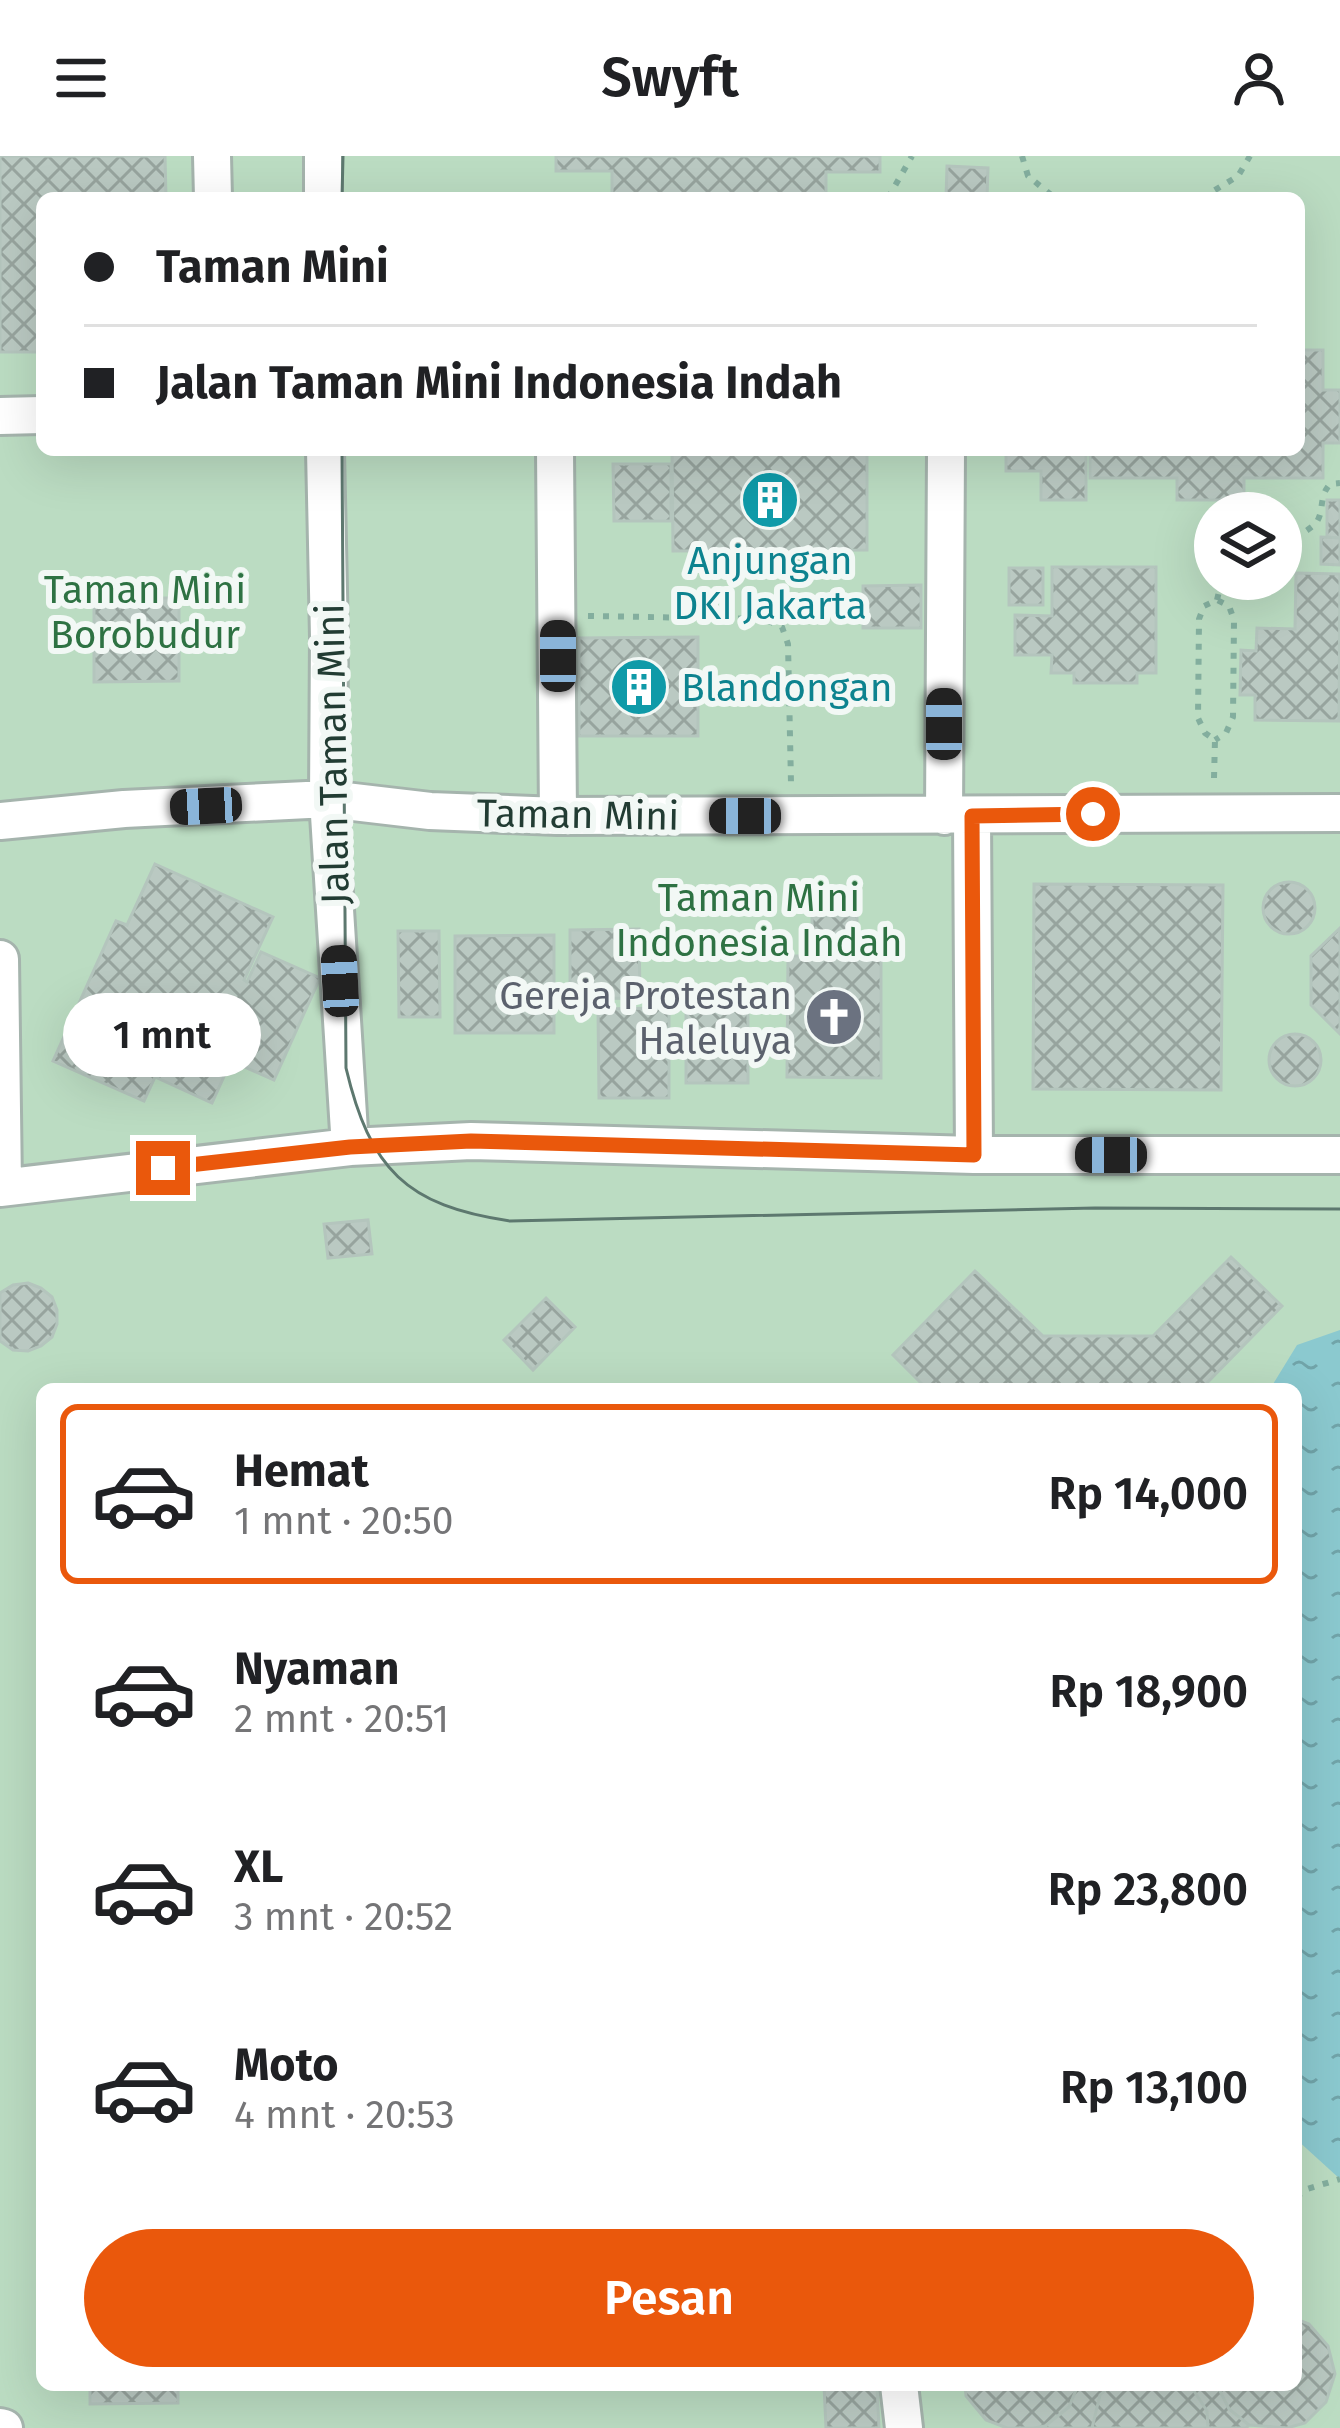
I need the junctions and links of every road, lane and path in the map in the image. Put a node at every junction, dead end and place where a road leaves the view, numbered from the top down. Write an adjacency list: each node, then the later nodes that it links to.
1 (212, 156): 6 (lane)
2 (323, 156): 7 (lane)
3 (912, 156): 8 (path)
4 (1022, 156): 9 (path)
5 (1250, 156): 10 (path)
6 (213, 192)
7 (323, 192)
8 (891, 192)
9 (1048, 192)
10 (1212, 192)
11 (36, 415): 12 (lane)
12 (0, 416)
13 (325, 456): 21 (lane, Jalan Taman Mini)
14 (555, 456): 19 (lane)
15 (946, 456): 25 (lane)
16 (1340, 483): 17 (path)
17 (1302, 532)
18 (1216, 600): 20 (path); 20 (path)
19 (558, 616): 24 (lane); 26 (path)
20 (1215, 740): 22 (path)
21 (328, 799): 24 (lane, Taman Mini); 27 (lane, Taman Mini); 29 (lane, Jalan Taman Mini)
22 (1214, 812): 23 (lane, Taman Mini); 25 (lane, Taman Mini)
23 (1340, 812)
24 (558, 816): 26 (lane, Taman Mini)
25 (958, 816): 26 (lane, Taman Mini); 30 (lane)
26 (791, 817)
27 (0, 821)
28 (0, 959): 32 (lane)
29 (350, 1147): 30 (lane); 32 (lane)
30 (974, 1155): 31 (lane)
31 (1340, 1155)
32 (2, 1187)
33 (1337, 2179): 34 (path)
34 (1302, 2192)
35 (900, 2391): 36 (lane)
36 (904, 2428)

